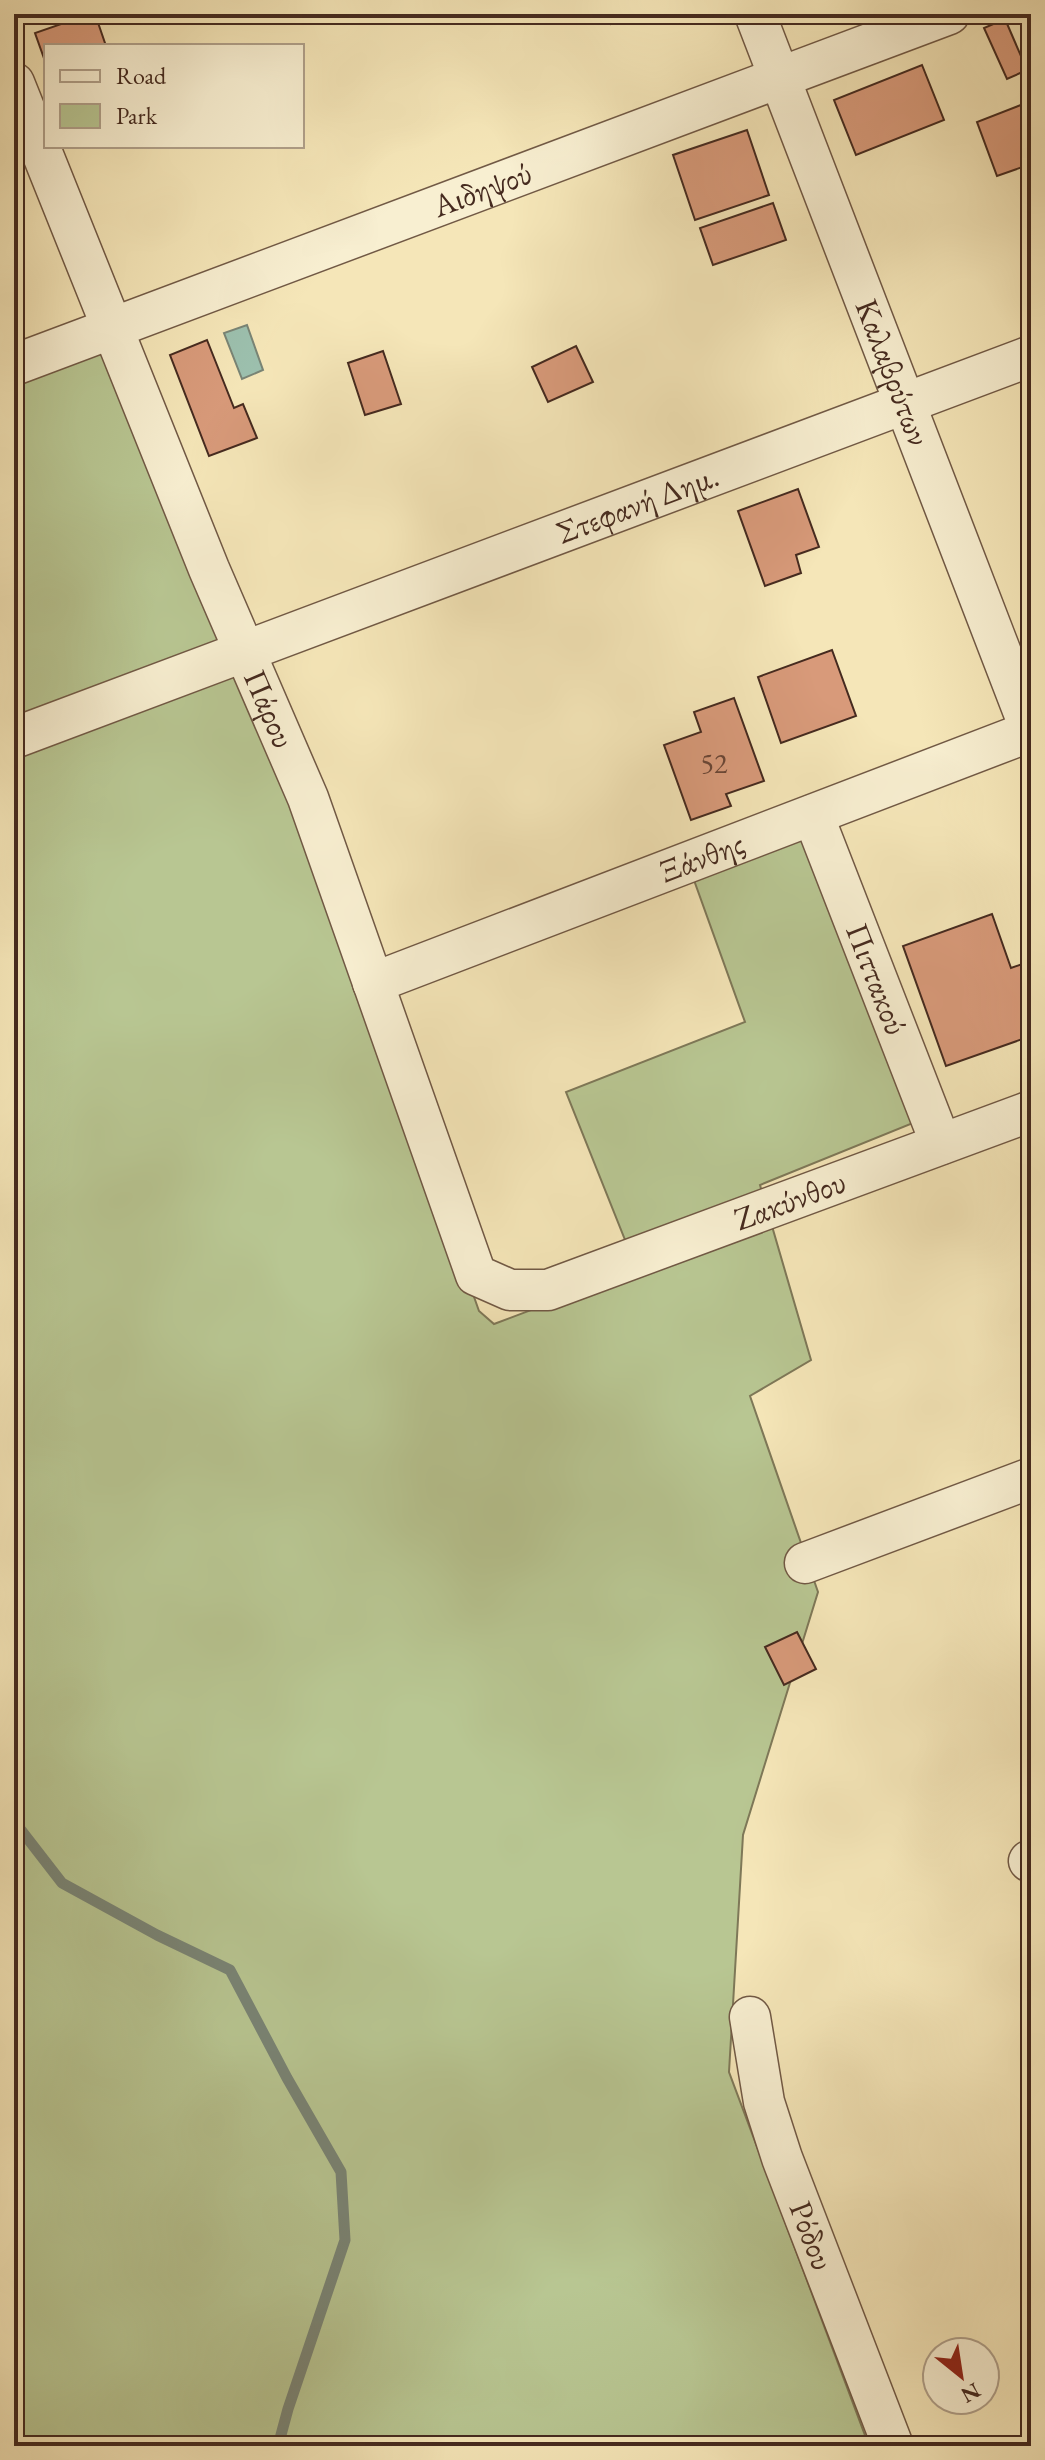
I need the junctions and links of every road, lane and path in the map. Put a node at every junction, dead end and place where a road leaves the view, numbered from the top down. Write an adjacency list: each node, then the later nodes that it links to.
1 (755, 14): 3 (street, Καλαβρύτων)
2 (949, 14): 3 (street, Αιδηψού)
3 (780, 79): 5 (street, Αιδηψού); 8 (street, Καλαβρύτων)
4 (14, 83): 5 (street, Πάρου)
5 (111, 327): 7 (street, Αιδηψού); 9 (street, Πάρου)
6 (1031, 356): 8 (street, Στεφανή Δημ.)
7 (14, 365)
8 (904, 404): 9 (street, Στεφανή Δημ.); 10 (street, Καλαβρύτων)
9 (243, 650): 11 (street, Στεφανή Δημ.); 13 (street, Πάρου)
10 (1031, 731): 12 (street, Ξάνθης)
11 (14, 738)
12 (813, 815): 13 (street, Ξάνθης); 15 (street, Πιττακού)
13 (373, 983): 16 (street, Πάρου)
14 (1031, 1111): 15 (street, Ζακύνθου)
15 (941, 1144): 16 (street, Ζακύνθου)
16 (548, 1290)
17 (1031, 1478): 18 (street)
18 (805, 1563)
19 (750, 2017): 20 (street, Ρόδου)
20 (893, 2446)

